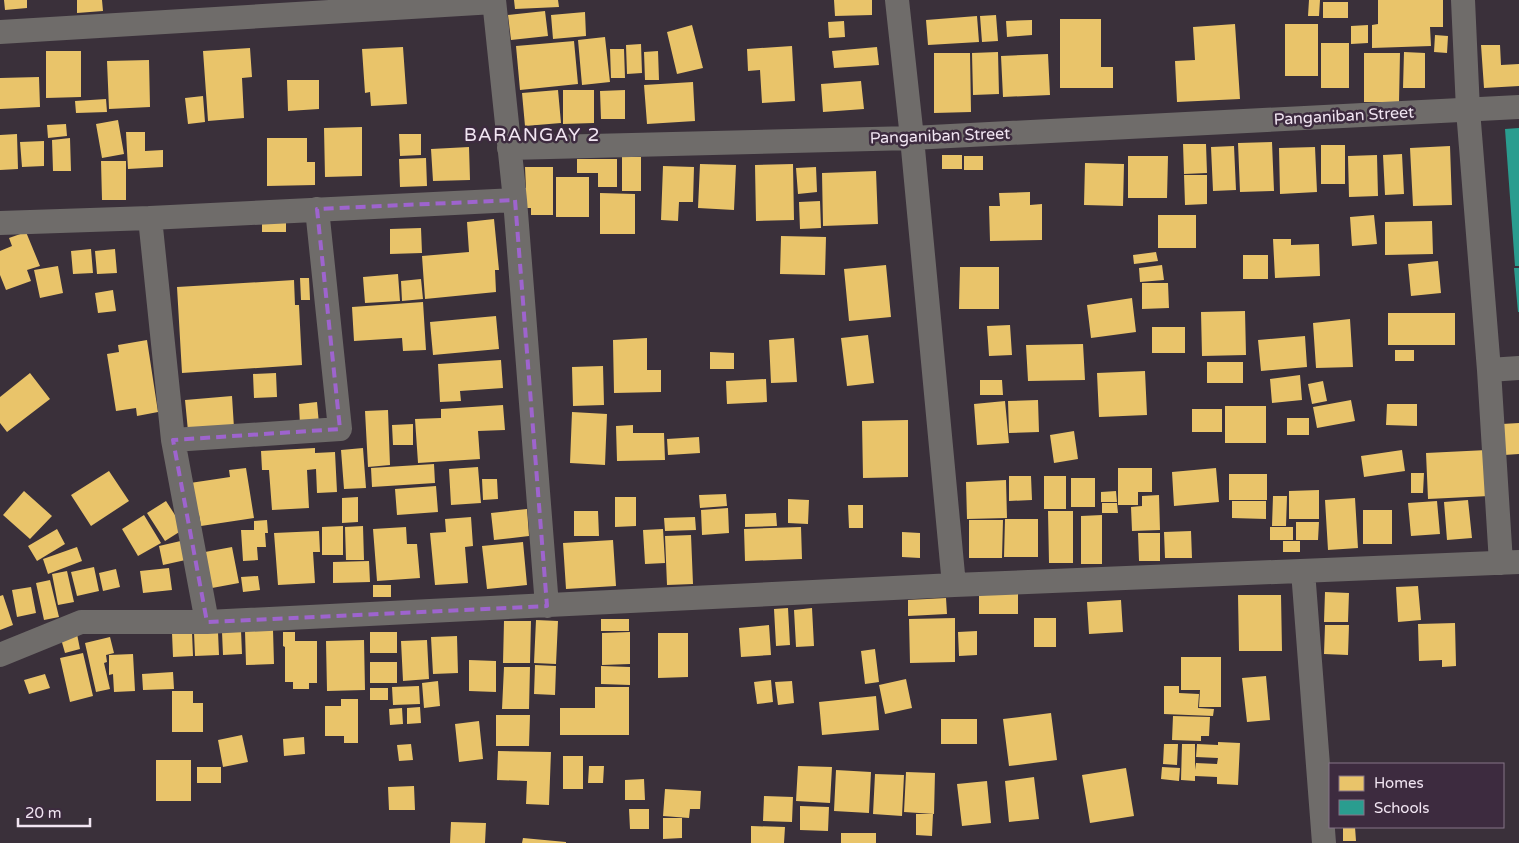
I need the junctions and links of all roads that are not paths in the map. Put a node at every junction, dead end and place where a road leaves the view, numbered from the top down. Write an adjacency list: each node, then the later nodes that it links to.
1 (898, 0): 7 (street)
2 (1463, 0): 6 (street)
3 (494, 1): 4 (street); 8 (street)
4 (0, 32)
5 (1519, 108): 6 (street, Panganiban Street)
6 (1468, 110): 7 (street, Panganiban Street); 14 (street)
7 (912, 138): 8 (street, Panganiban Street); 18 (street)
8 (510, 148): 9 (street)
9 (515, 200): 10 (street); 19 (street)
10 (317, 209): 11 (street); 15 (street)
11 (150, 218): 12 (street); 15 (street)
12 (0, 223)
13 (1519, 368): 14 (street)
14 (1489, 370): 16 (street)
15 (174, 440): 20 (street)
16 (1510, 563): 17 (street)
17 (1304, 571): 18 (street); 22 (street)
18 (954, 585): 19 (street)
19 (547, 606): 20 (street)
20 (207, 622): 21 (street)
21 (0, 655)
22 (1324, 843)

